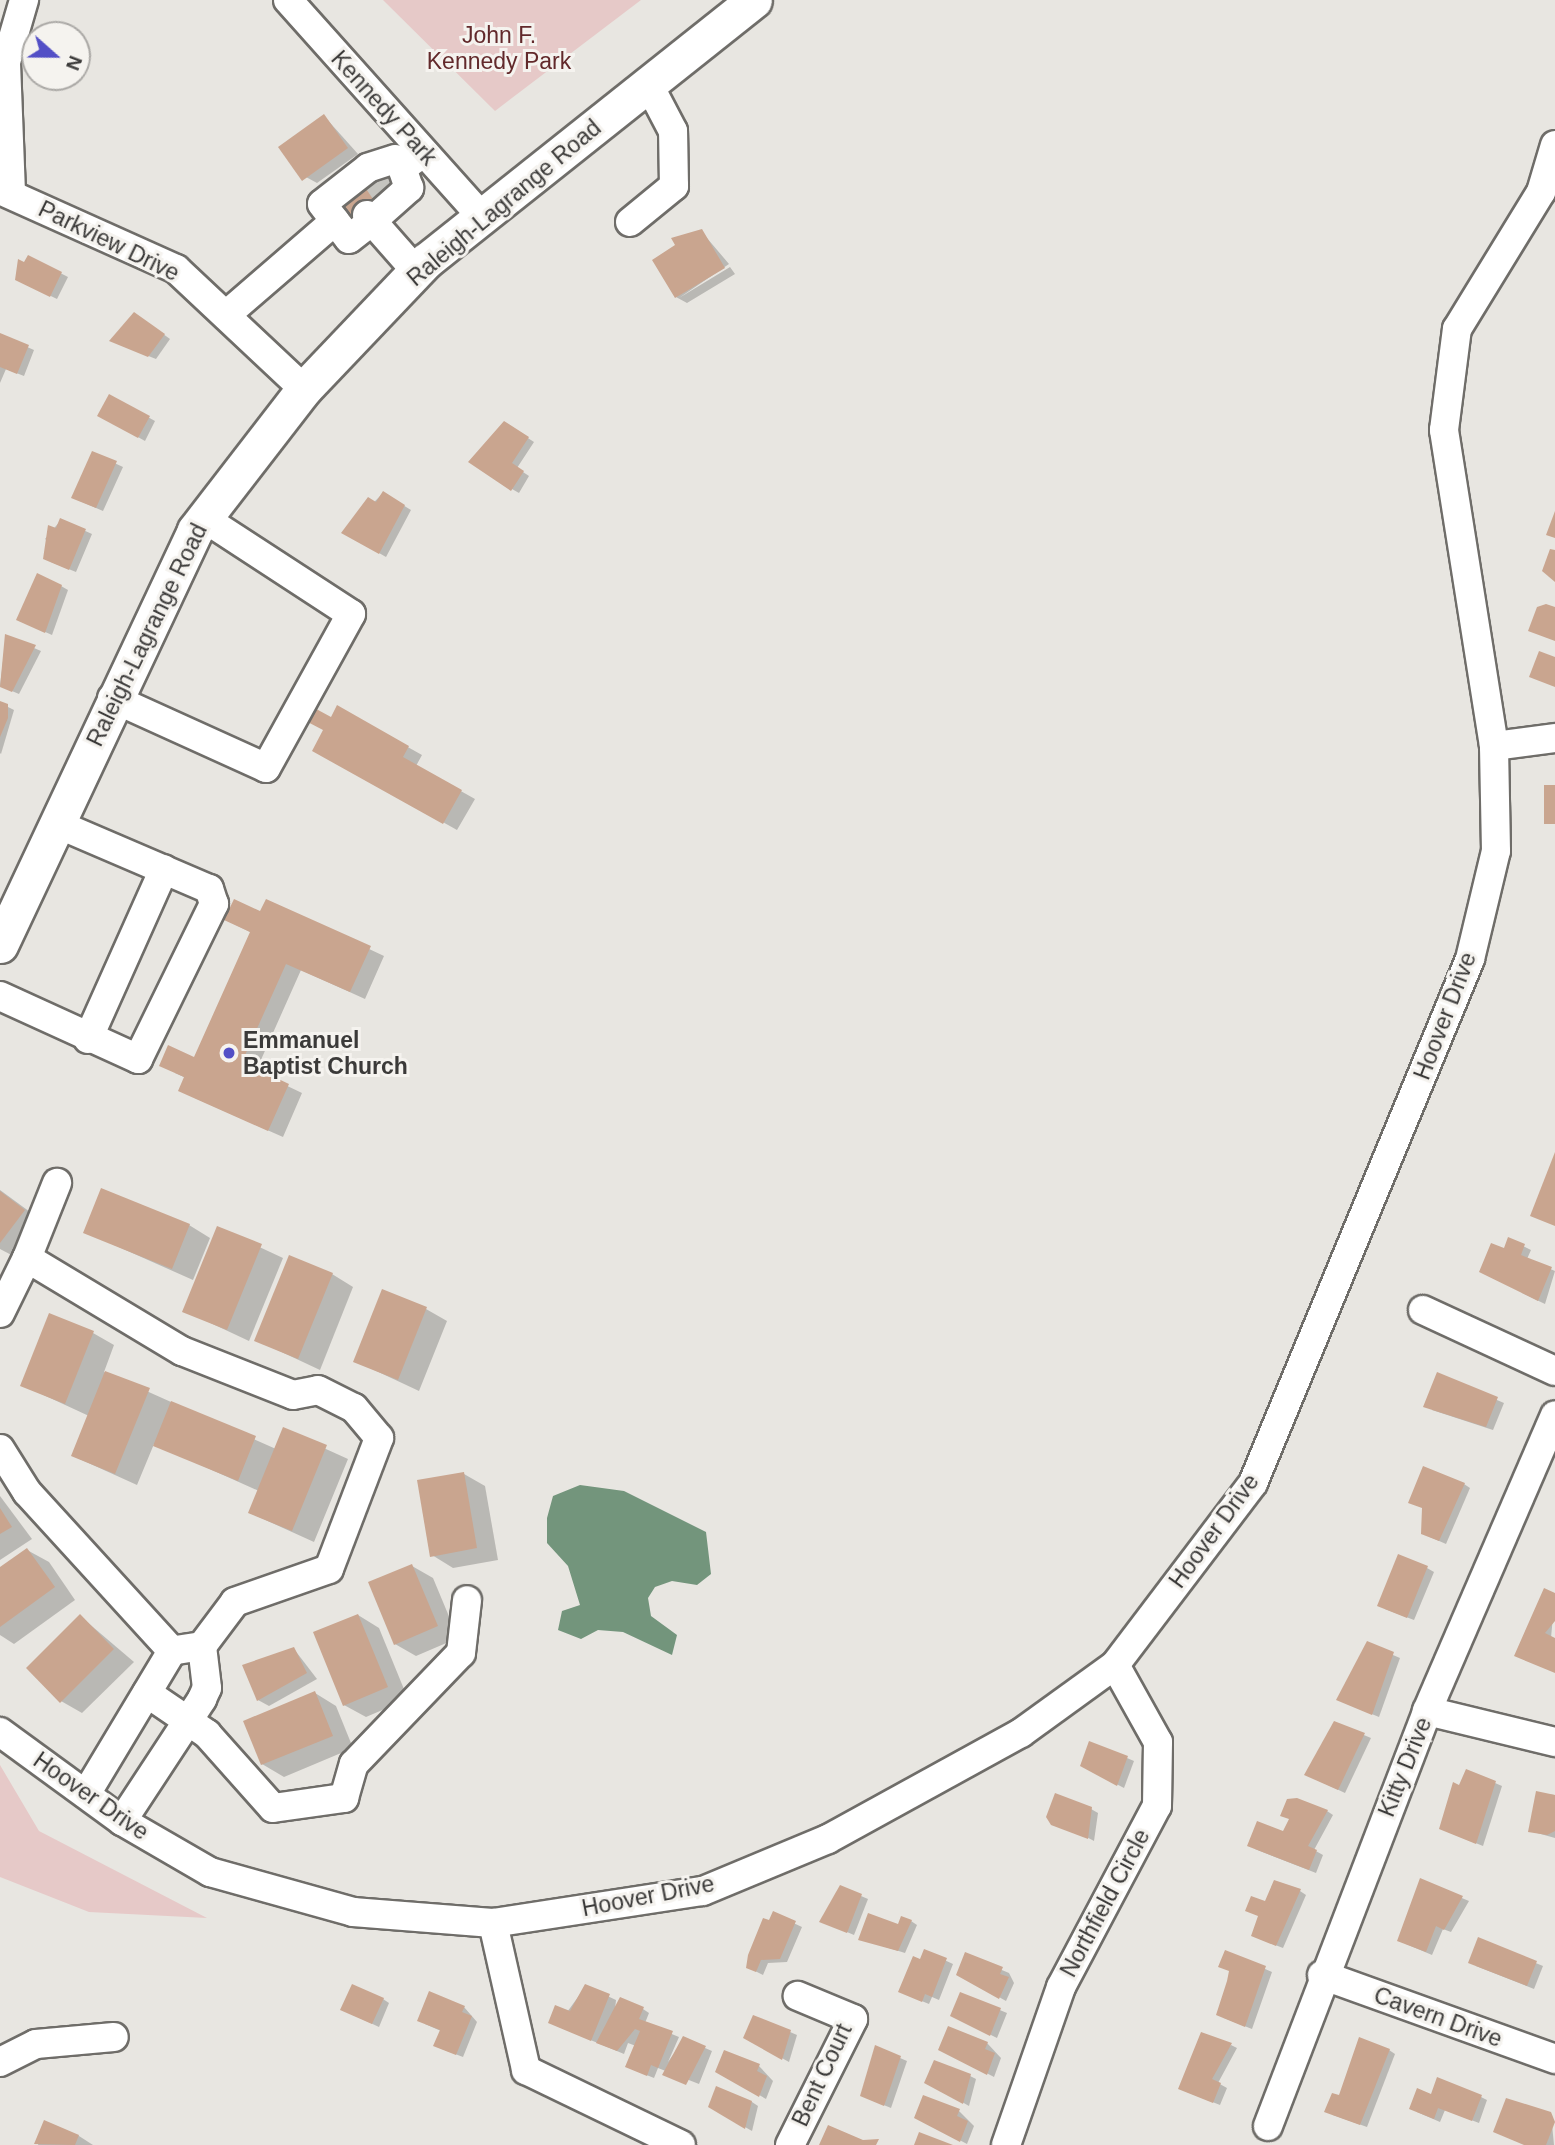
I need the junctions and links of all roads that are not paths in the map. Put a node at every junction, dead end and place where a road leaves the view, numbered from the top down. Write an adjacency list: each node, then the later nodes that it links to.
1 (24, 0): 7 (street)
2 (288, 0): 6 (street, Kennedy Park)
3 (754, 0): 4 (main road, Raleigh-Lagrange Road)
4 (649, 85): 9 (main road, Raleigh-Lagrange Road); 11 (street)
5 (1555, 145): 18 (street, Hoover Drive)
6 (413, 161): 8 (street); 9 (street, Kennedy Park)
7 (5, 191): 13 (street, Parkview Drive)
8 (371, 196): 10 (street); 10 (street); 12 (street)
9 (480, 215): 12 (main road, Raleigh-Lagrange Road)
10 (335, 221): 13 (street)
11 (630, 222)
12 (416, 271): 14 (main road, Raleigh-Lagrange Road)
13 (226, 315): 14 (street, Parkview Drive)
14 (304, 388): 15 (main road, Raleigh-Lagrange Road)
15 (204, 518): 16 (main road, Raleigh-Lagrange Road); 16 (street)
16 (112, 698): 19 (main road, Raleigh-Lagrange Road)
17 (1555, 738): 18 (street)
18 (1494, 746): 34 (street, Hoover Drive)
19 (57, 824): 20 (street); 21 (main road, Raleigh-Lagrange Road)
20 (164, 869): 23 (street); 23 (street)
21 (0, 945)
22 (0, 996): 23 (street)
23 (88, 1039)
24 (57, 1183): 25 (street)
25 (27, 1258): 27 (street); 32 (street)
26 (1423, 1310): 28 (street)
27 (0, 1313)
28 (1555, 1371)
29 (1555, 1415): 36 (street, Kitty Drive)
30 (0, 1449): 33 (street)
31 (467, 1600): 37 (street)
32 (202, 1646): 33 (street); 37 (street)
33 (172, 1651): 35 (street)
34 (1115, 1665): 42 (street, Hoover Drive); 51 (street, Northfield Circle)
35 (147, 1693): 37 (street); 40 (street)
36 (1427, 1711): 39 (street); 43 (street, Kitty Drive)
37 (189, 1722): 41 (street)
38 (0, 1732): 40 (street, Hoover Drive)
39 (1555, 1742)
40 (86, 1794): 41 (street, Hoover Drive)
41 (121, 1821): 42 (street, Hoover Drive)
42 (493, 1923): 49 (street)
43 (1322, 1975): 46 (street, Cavern Drive); 48 (street, Kitty Drive)
44 (798, 1996): 50 (street, Bent Court)
45 (114, 2037): 47 (street)
46 (1555, 2059)
47 (0, 2062)
48 (1268, 2126)
49 (681, 2145)
50 (790, 2145)
51 (1006, 2145)

